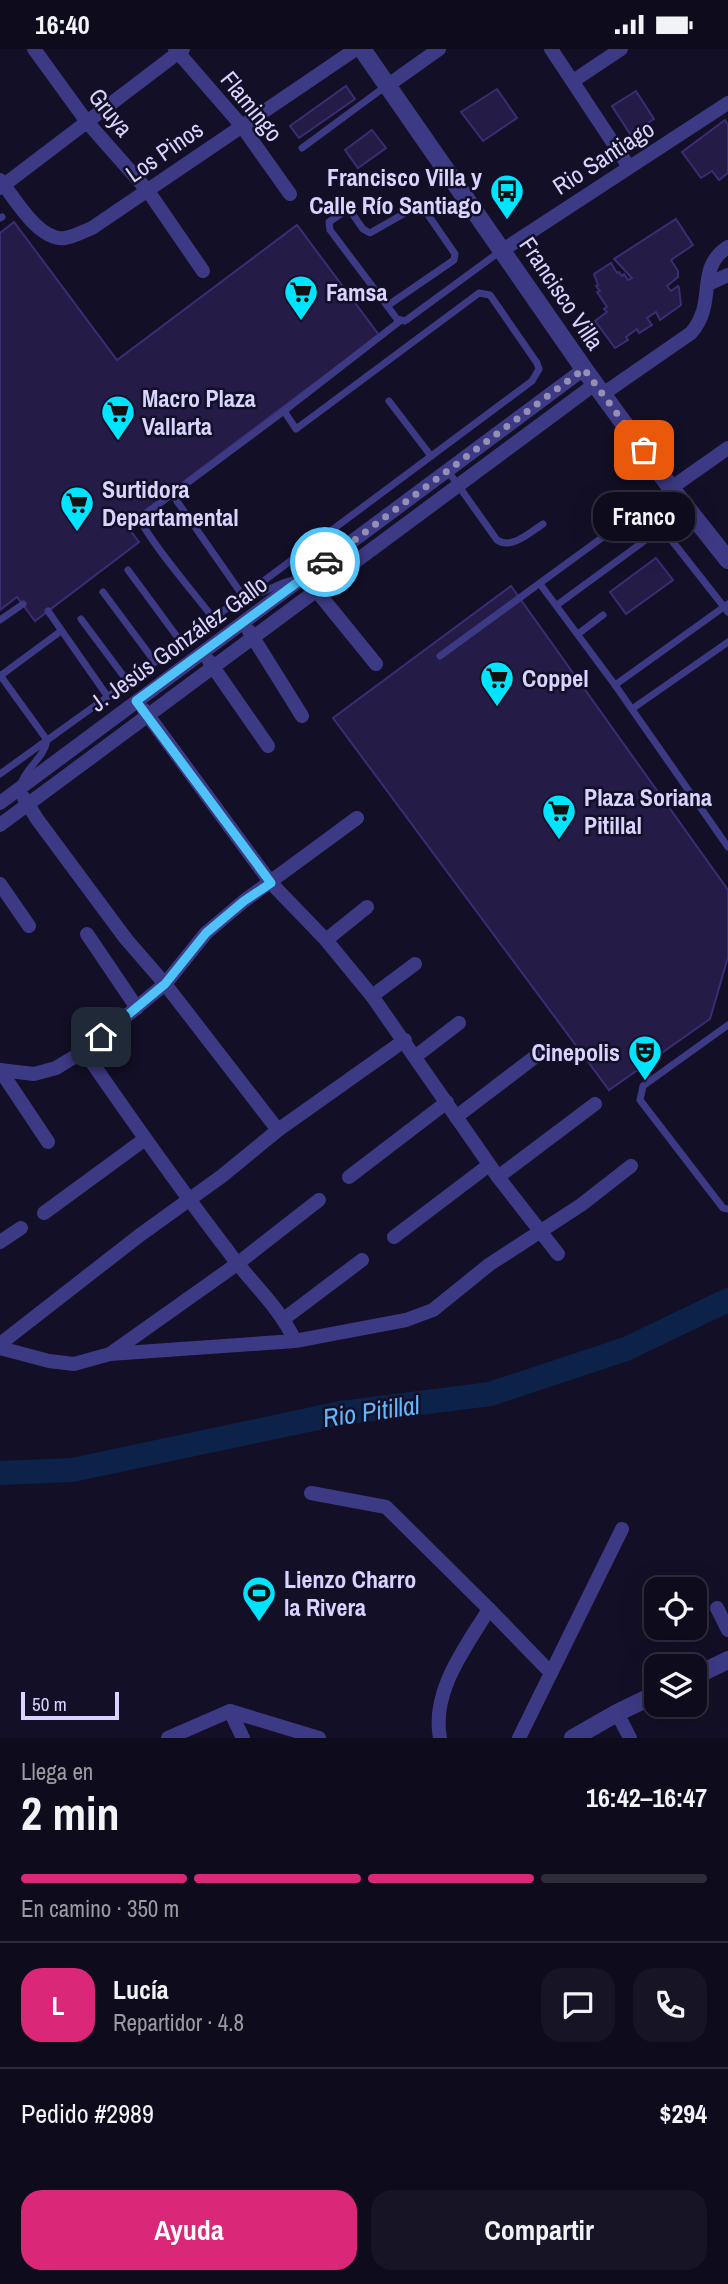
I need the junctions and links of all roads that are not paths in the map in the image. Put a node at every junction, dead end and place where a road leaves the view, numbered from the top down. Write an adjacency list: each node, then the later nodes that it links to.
1 (34, 49): 11 (street, Gruya)
2 (356, 49): 12 (street, Los Pinos)
3 (362, 49): 9 (street, Francisco Villa)
4 (439, 49): 9 (street)
5 (551, 49): 8 (street)
6 (621, 49): 8 (street)
7 (179, 50): 11 (street); 12 (street, Flamingo)
8 (573, 81): 14 (street)
9 (387, 86): 13 (lane); 19 (street, Francisco Villa)
10 (728, 103): 14 (street, Rio Santiago)
11 (87, 122): 15 (street); 16 (street, Gruya)
12 (241, 125): 16 (street, Los Pinos); 17 (street, Flamingo)
13 (303, 148)
14 (629, 167): 19 (street, Rio Santiago)
15 (1, 184): 16 (street, Los Pinos)
16 (148, 191): 20 (street, Gruya)
17 (290, 194)
18 (728, 247): 22 (street)
19 (503, 250): 24 (lane); 25 (street, Francisco Villa)
20 (203, 271)
21 (728, 275): 22 (street)
22 (708, 283): 25 (street)
23 (387, 306): 23 (lane); 24 (lane)
24 (400, 321): 27 (lane)
25 (594, 383): 30 (street, J. Jesús González Gallo); 31 (street, J. Jesús González Gallo); 32 (street, Francisco Villa)
26 (389, 401): 29 (lane)
27 (284, 411): 29 (lane); 33 (lane)
28 (728, 448): 32 (street)
29 (431, 456): 43 (lane)
30 (448, 471): 31 (lane); 39 (street, J. Jesús González Gallo)
31 (458, 485): 35 (lane); 41 (street, J. Jesús González Gallo)
32 (671, 488): 34 (lane); 37 (street, Francisco Villa)
33 (172, 494): 43 (lane); 49 (lane)
34 (645, 505): 36 (lane); 40 (lane)
35 (543, 524)
36 (662, 528): 45 (lane); 46 (lane)
37 (728, 560)
38 (128, 570): 56 (lane)
39 (304, 578): 41 (street); 43 (lane); 52 (street, J. Jesús González Gallo)
40 (540, 584): 45 (lane); 59 (lane)
41 (318, 590): 55 (street, J. Jesús González Gallo); 61 (street)
42 (103, 592): 60 (lane)
43 (243, 596): 49 (lane)
44 (23, 604): 50 (lane)
45 (556, 605): 54 (lane)
46 (727, 607): 65 (lane)
47 (48, 611): 53 (lane)
48 (603, 615): 54 (lane)
49 (213, 618): 56 (lane)
50 (1, 619)
51 (81, 619): 64 (lane)
52 (244, 624): 55 (street); 58 (street, J. Jesús González Gallo)
53 (61, 631): 63 (lane); 66 (lane)
54 (578, 634): 65 (lane)
55 (253, 637): 62 (street, J. Jesús González Gallo); 70 (street)
56 (181, 642): 60 (lane)
57 (728, 642): 68 (lane)
58 (204, 653): 62 (street); 67 (street, J. Jesús González Gallo)
59 (440, 656)
60 (155, 662): 64 (lane)
61 (376, 664)
62 (214, 667): 69 (street, J. Jesús González Gallo); 72 (street)
63 (0, 676): 71 (lane)
64 (128, 682): 66 (lane)
65 (615, 684): 68 (lane)
66 (108, 697): 71 (lane)
67 (136, 701): 69 (street); 74 (street, J. Jesús González Gallo)
68 (632, 709): 79 (lane)
69 (148, 716): 76 (street, J. Jesús González Gallo); 80 (street)
70 (302, 716)
71 (47, 740): 73 (lane); 74 (lane)
72 (268, 746)
73 (0, 774)
74 (19, 789): 75 (street, J. Jesús González Gallo); 76 (street)
75 (0, 803)
76 (28, 805): 78 (street, J. Jesús González Gallo); 87 (street)
77 (357, 818): 80 (street)
78 (0, 825)
79 (728, 847)
80 (271, 883): 85 (street); 87 (street)
81 (0, 884): 83 (street)
82 (367, 907): 85 (street)
83 (29, 926)
84 (87, 934): 89 (street)
85 (326, 940): 88 (street)
86 (415, 964): 88 (street)
87 (165, 984): 89 (street); 100 (street)
88 (372, 996): 92 (street)
89 (137, 1008): 94 (street)
90 (459, 1023): 95 (street)
91 (728, 1025): 108 (lane)
92 (405, 1040): 95 (street); 100 (street)
93 (544, 1050): 99 (street)
94 (84, 1051): 96 (street); 101 (street)
95 (416, 1056): 97 (street)
96 (0, 1070): 102 (street)
97 (447, 1103): 99 (street); 105 (street)
98 (595, 1104): 104 (street)
99 (456, 1118): 104 (street)
100 (278, 1130): 107 (street)
101 (145, 1139): 107 (street); 109 (street)
102 (48, 1143)
103 (631, 1166): 111 (street)
104 (494, 1171): 111 (street); 112 (street)
105 (349, 1177)
106 (319, 1200): 116 (street)
107 (189, 1201): 116 (street); 119 (street)
108 (728, 1209)
109 (44, 1213)
110 (21, 1227): 113 (street)
111 (541, 1232): 114 (street); 118 (street)
112 (394, 1237)
113 (0, 1242)
114 (558, 1254)
115 (362, 1260): 117 (street)
116 (237, 1264): 117 (street); 120 (street)
117 (285, 1318): 118 (street)
118 (295, 1341): 120 (street)
119 (0, 1346): 120 (street)
120 (110, 1354)
121 (311, 1493): 124 (street)
122 (622, 1529): 128 (street)
123 (717, 1608): 125 (street)
124 (489, 1609): 128 (street); 135 (street)
125 (728, 1630)
126 (728, 1660): 127 (street)
127 (707, 1670)
128 (551, 1673): 136 (street)
129 (644, 1700): 131 (street)
130 (230, 1711): 132 (street); 133 (street); 134 (street)
131 (617, 1713): 137 (street); 138 (street)
132 (168, 1738)
133 (243, 1738)
134 (319, 1738)
135 (440, 1738)
136 (519, 1738)
137 (573, 1738)
138 (630, 1738)

